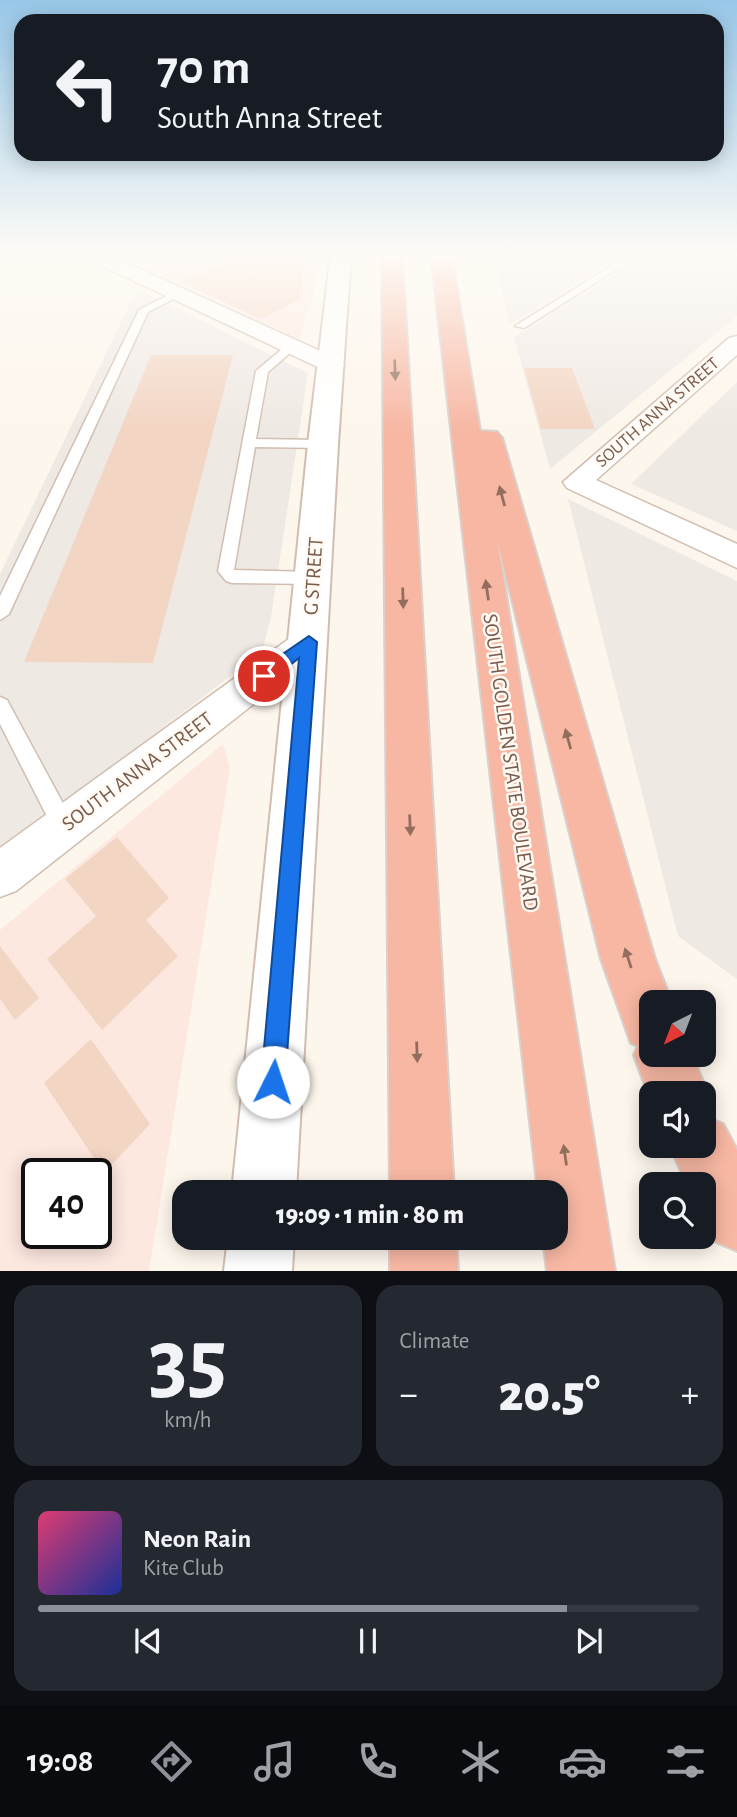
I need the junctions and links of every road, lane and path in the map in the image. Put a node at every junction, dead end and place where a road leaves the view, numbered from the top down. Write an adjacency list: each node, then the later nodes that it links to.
1 (143, 312): 16 (lane)
2 (218, 312): 10 (street)
3 (336, 312): 11 (street, G STREET)
4 (394, 312): 24 (highway, one-way to 24)
5 (449, 312): 30 (highway, SOUTH GOLDEN STATE BOULEVARD, one-way to 5)
6 (455, 312): 21 (highway, one-way to 6)
7 (542, 312): 8 (lane)
8 (520, 326)
9 (737, 343): 14 (street, SOUTH ANNA STREET)
10 (292, 346): 11 (street); 12 (lane)
11 (332, 365): 13 (street, G STREET)
12 (249, 443): 13 (lane); 15 (lane)
13 (323, 444): 15 (street, G STREET)
14 (737, 557)
15 (313, 578): 17 (street, G STREET)
16 (0, 614)
17 (309, 642): 19 (street, SOUTH ANNA STREET); 23 (street, G STREET)
18 (0, 705): 19 (lane)
19 (64, 827): 20 (street, SOUTH ANNA STREET)
20 (0, 875)
21 (639, 990)
22 (710, 1158): 25 (highway)
23 (265, 1180)
24 (422, 1180)
25 (737, 1218)
26 (260, 1250): 28 (street)
27 (423, 1250): 29 (highway)
28 (258, 1271)
29 (424, 1271)
30 (581, 1271)

